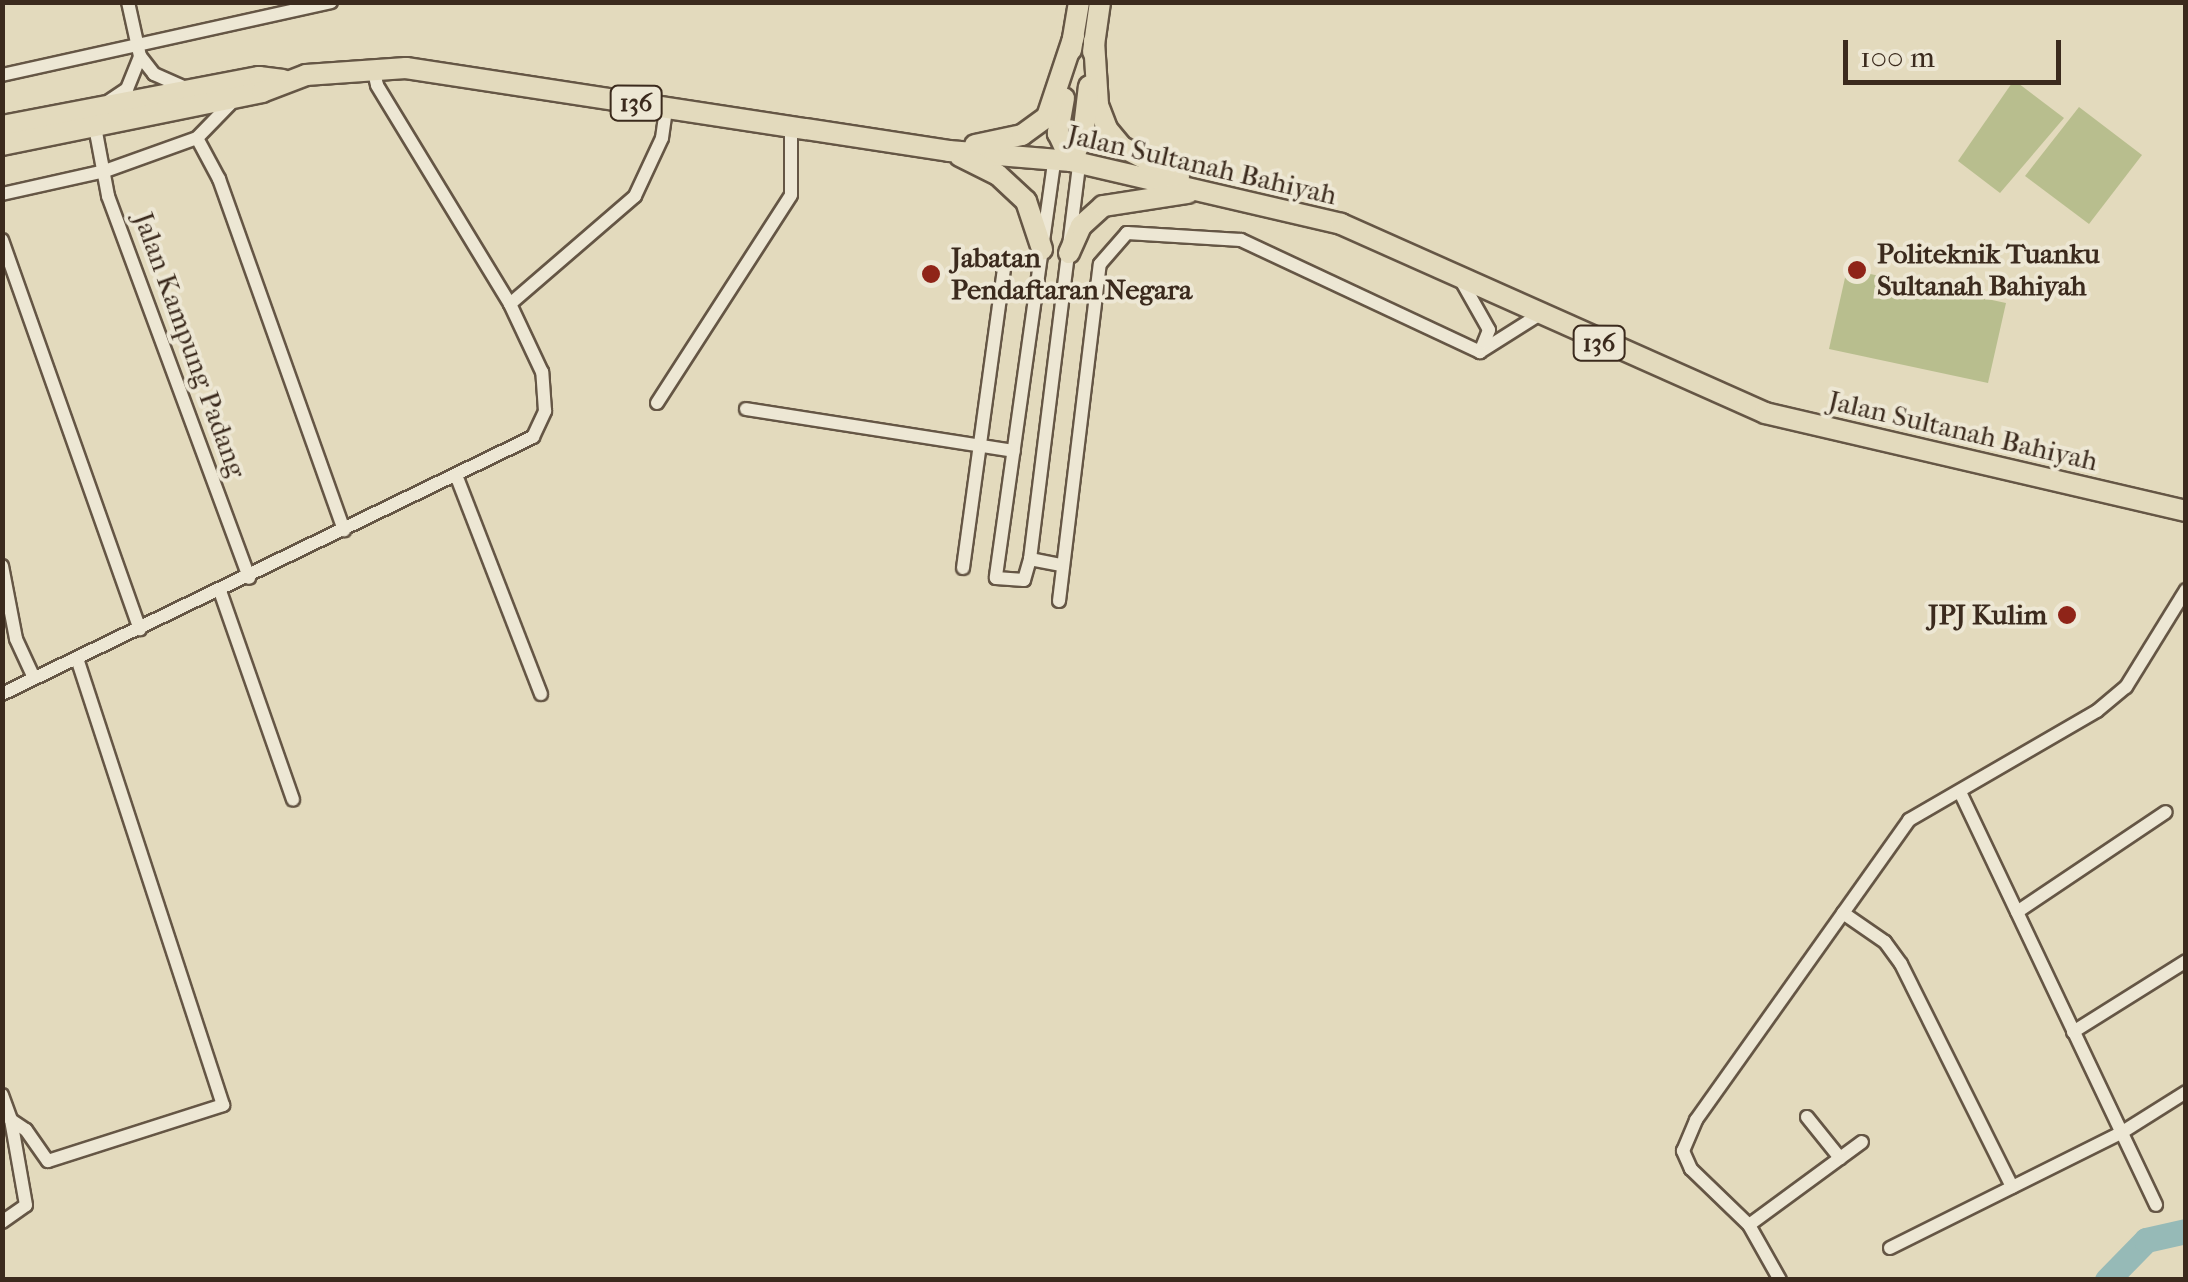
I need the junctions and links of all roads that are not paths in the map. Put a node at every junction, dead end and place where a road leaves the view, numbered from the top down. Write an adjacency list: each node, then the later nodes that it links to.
1 (128, 2): 6 (street)
2 (332, 2): 6 (street)
3 (1079, 2): 5 (main road)
4 (1100, 2): 5 (main road)
5 (1084, 39): 19 (main road); 20 (main road); 20 (main road); 22 (main road)
6 (138, 51): 8 (street); 10 (street); 12 (street)
7 (373, 68): 9 (main road, Jalan Sultanah Bahiyah / 136); 13 (main road, Jalan Sultanah Bahiyah / 136); 29 (street)
8 (2, 75)
9 (283, 80): 10 (main road, Jalan Sultanah Bahiyah / 136); 11 (main road, Jalan Sultanah Bahiyah / 136)
10 (190, 90): 12 (main road, Jalan Sultanah Bahiyah / 136)
11 (236, 97): 16 (main road, Jalan Sultanah Bahiyah / 136); 17 (street)
12 (103, 105): 15 (main road, Jalan Sultanah Bahiyah / 136)
13 (666, 108): 14 (main road, Jalan Sultanah Bahiyah / 136); 29 (street)
14 (791, 125): 19 (main road, Jalan Sultanah Bahiyah / 136); 32 (street)
15 (2, 126)
16 (95, 127): 18 (main road, Jalan Sultanah Bahiyah / 136); 21 (street, Jalan Kampung Padang)
17 (198, 138): 21 (street); 38 (street)
18 (2, 145)
19 (949, 150): 20 (main road, Jalan Sultanah Bahiyah / 136); 25 (main road)
20 (1068, 161): 22 (main road, Jalan Sultanah Bahiyah / 136); 25 (street); 26 (street)
21 (105, 171): 23 (street); 43 (street, Jalan Kampung Padang)
22 (1210, 191): 26 (main road); 28 (main road, Jalan Sultanah Bahiyah / 136)
23 (2, 194)
24 (2, 240): 47 (street)
25 (1042, 249): 35 (street)
26 (1069, 253): 39 (street)
27 (1004, 269): 34 (street)
28 (1460, 280): 30 (main road, Jalan Sultanah Bahiyah / 136); 31 (street)
29 (510, 304): 36 (street)
30 (1538, 316): 31 (street); 37 (main road, Jalan Sultanah Bahiyah / 136)
31 (1480, 352): 40 (street)
32 (657, 402)
33 (746, 408): 34 (street)
34 (980, 446): 35 (street); 42 (street)
35 (1014, 452): 39 (street)
36 (456, 475): 38 (street); 51 (street)
37 (2186, 511)
38 (344, 530): 43 (street)
39 (1030, 559): 40 (street)
40 (1060, 565): 46 (street)
41 (2, 566): 49 (street)
42 (963, 568)
43 (250, 578): 45 (street)
44 (2186, 590): 52 (street)
45 (220, 592): 47 (street); 53 (street)
46 (1059, 601)
47 (140, 629): 48 (street)
48 (78, 658): 49 (street); 62 (street)
49 (34, 678): 50 (street)
50 (2, 694)
51 (541, 694)
52 (1960, 792): 55 (street); 56 (street)
53 (293, 800)
54 (2166, 812): 55 (street)
55 (2017, 912): 58 (street)
56 (1842, 913): 66 (street); 69 (street)
57 (2186, 961): 58 (street)
58 (2073, 1032): 63 (street)
59 (2186, 1092): 63 (street)
60 (2, 1095): 62 (street)
61 (1807, 1117): 65 (street)
62 (10, 1120): 68 (street)
63 (2121, 1132): 66 (street); 67 (street)
64 (1862, 1142): 65 (street)
65 (1840, 1158): 69 (street)
66 (2012, 1188): 70 (street)
67 (2156, 1205)
68 (2, 1222)
69 (1750, 1226): 71 (street)
70 (1890, 1248)
71 (1780, 1280)

